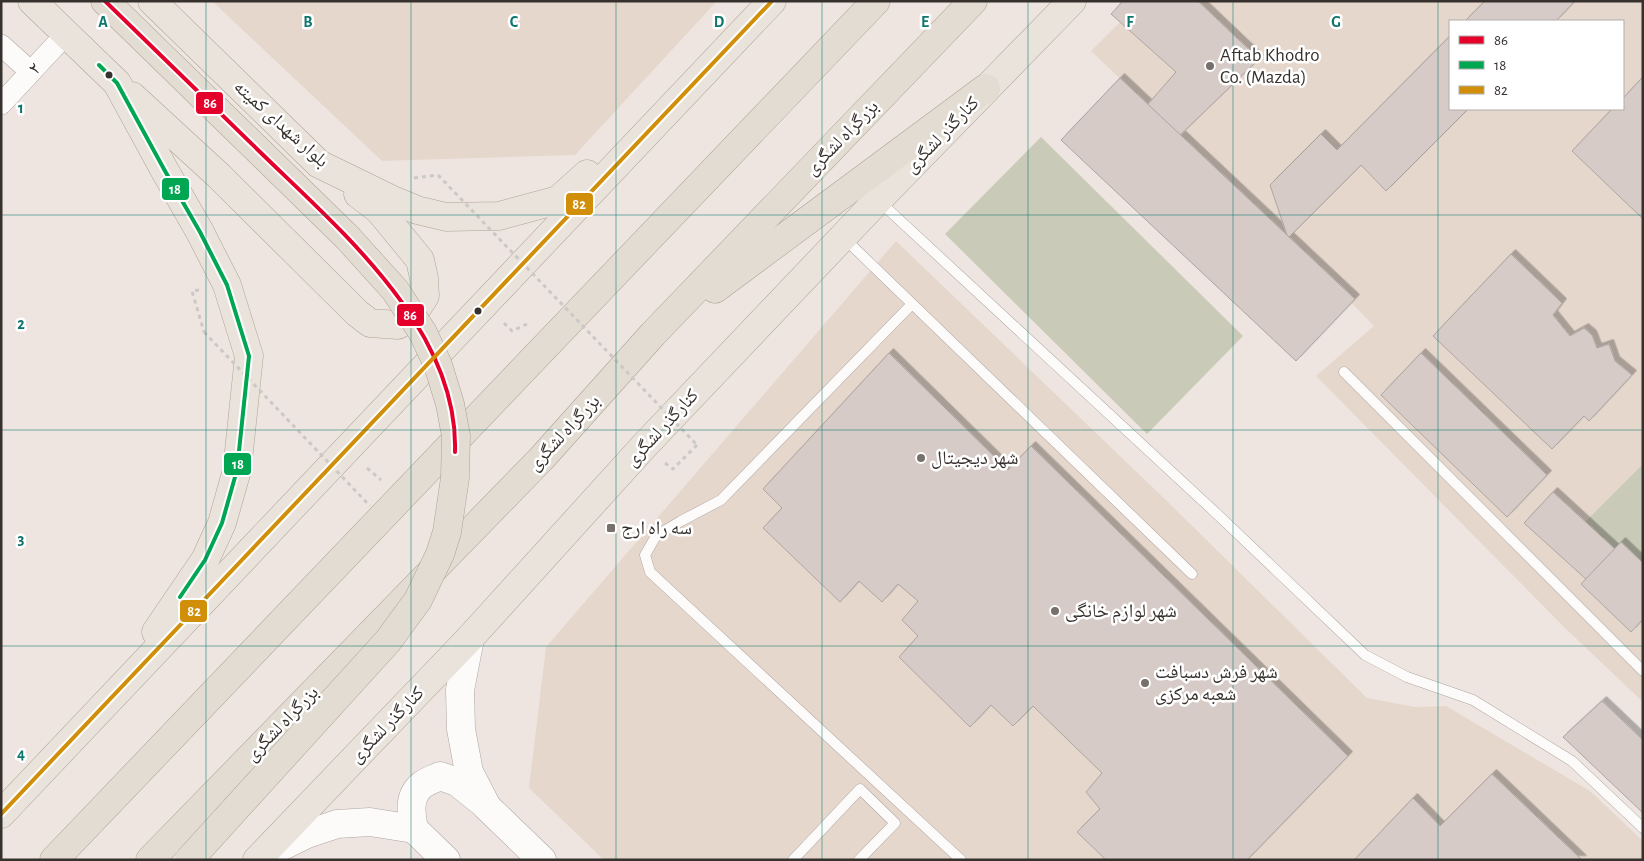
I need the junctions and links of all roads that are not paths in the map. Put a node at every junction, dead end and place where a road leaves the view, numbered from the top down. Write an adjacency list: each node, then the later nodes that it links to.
1 (32, 1): 8 (main road)
2 (105, 1): 32 (highway, bridge)
3 (152, 1): 15 (main road, بلوار شهدای کمیته)
4 (772, 1): 10 (main road)
5 (876, 1): 30 (highway)
6 (973, 1): 19 (highway, بزرگراه لشگری)
7 (1072, 1): 13 (main road, کنارگذر لشگری)
8 (67, 33): 11 (street, ۲); 12 (main road)
9 (1, 45): 11 (street)
10 (710, 66): 15 (main road, بلوار شهدای کمیته); 24 (main road)
11 (31, 72): 14 (street, ۲)
12 (117, 83): 15 (main road); 24 (main road)
13 (986, 88): 16 (main road, کنارگذر لشگری); 19 (highway)
14 (1, 104)
15 (319, 164)
16 (878, 200): 17 (main road, کنارگذر لشگری); 27 (lane)
17 (843, 238): 18 (lane); 22 (main road, کنارگذر لشگری)
18 (912, 304): 21 (lane); 37 (lane)
19 (653, 334): 31 (highway, بزرگراه لشگری)
20 (1344, 372): 23 (lane)
21 (1192, 574)
22 (470, 638): 25 (main road); 29 (main road, کنارگذر لشگری)
23 (1643, 671)
24 (110, 700): 26 (main road)
25 (487, 807): 28 (main road); 34 (main road)
26 (1, 814)
27 (1643, 828)
28 (414, 829): 29 (main road); 33 (main road)
29 (260, 858)
30 (54, 860)
31 (150, 860)
32 (189, 860)
33 (446, 860)
34 (542, 860)
35 (793, 860): 36 (lane)
36 (859, 860)
37 (962, 860)

